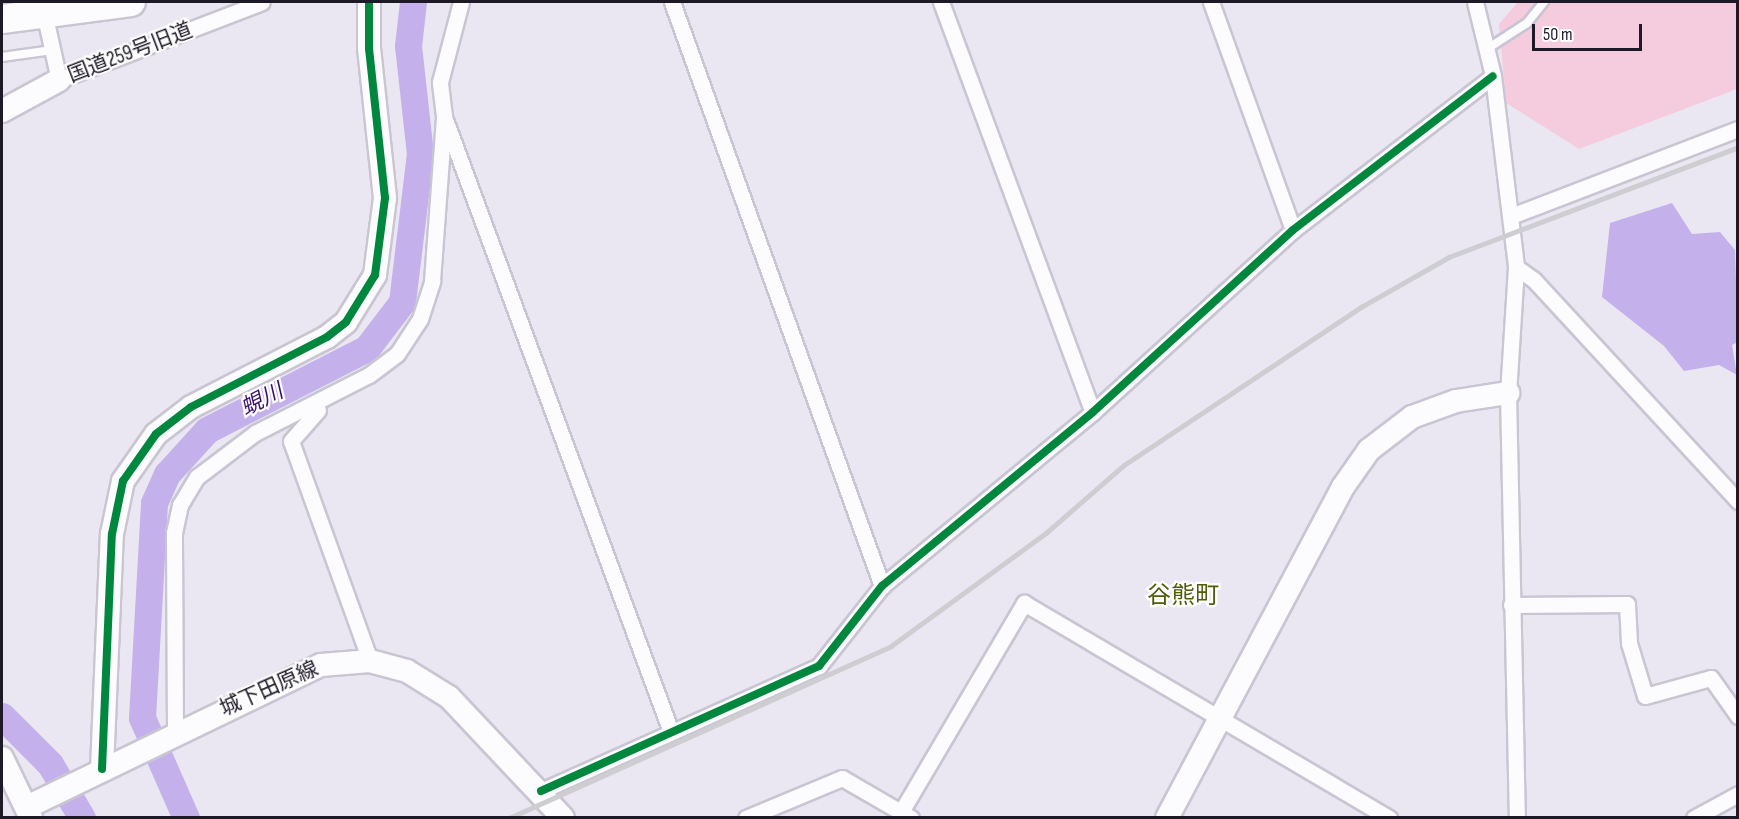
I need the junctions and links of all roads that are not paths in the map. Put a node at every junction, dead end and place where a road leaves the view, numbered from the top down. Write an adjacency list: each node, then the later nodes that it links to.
1 (131, 2): 11 (highway)
2 (262, 2): 16 (street, 国道259号旧道)
3 (369, 2): 35 (street)
4 (461, 2): 18 (street)
5 (672, 2): 27 (street)
6 (941, 2): 25 (street)
7 (1210, 2): 21 (street)
8 (1475, 2): 12 (street)
9 (1544, 2): 12 (lane)
10 (45, 17): 13 (street)
11 (2, 19)
12 (1487, 49): 15 (street)
13 (53, 50): 14 (lane); 16 (street)
14 (2, 57)
15 (1493, 75): 20 (street); 21 (street)
16 (59, 80): 17 (street, 国道259号旧道)
17 (2, 111)
18 (444, 116): 24 (street); 33 (street)
19 (1737, 129): 20 (street)
20 (1511, 216): 22 (street)
21 (1293, 230): 25 (street)
22 (1516, 267): 23 (street); 26 (street)
23 (1508, 393): 28 (street); 31 (street)
24 (336, 395): 29 (street); 32 (street)
25 (1093, 412): 27 (street)
26 (1737, 501)
27 (882, 586): 33 (street)
28 (1511, 605): 30 (street); 44 (street)
29 (370, 661): 32 (street, 城下田原線); 36 (street, 城下田原線)
30 (1737, 716)
31 (1222, 717): 39 (street); 42 (street); 43 (street)
32 (175, 731): 35 (street, 城下田原線)
33 (671, 732): 36 (street)
34 (2, 758): 38 (street, 城下田原線)
35 (102, 769): 38 (street, 城下田原線)
36 (541, 791): 40 (street, 城下田原線)
37 (1737, 794): 45 (street)
38 (34, 807)
39 (906, 815): 41 (street)
40 (563, 818)
41 (746, 818)
42 (1167, 818)
43 (1389, 818)
44 (1517, 818)
45 (1694, 818)

